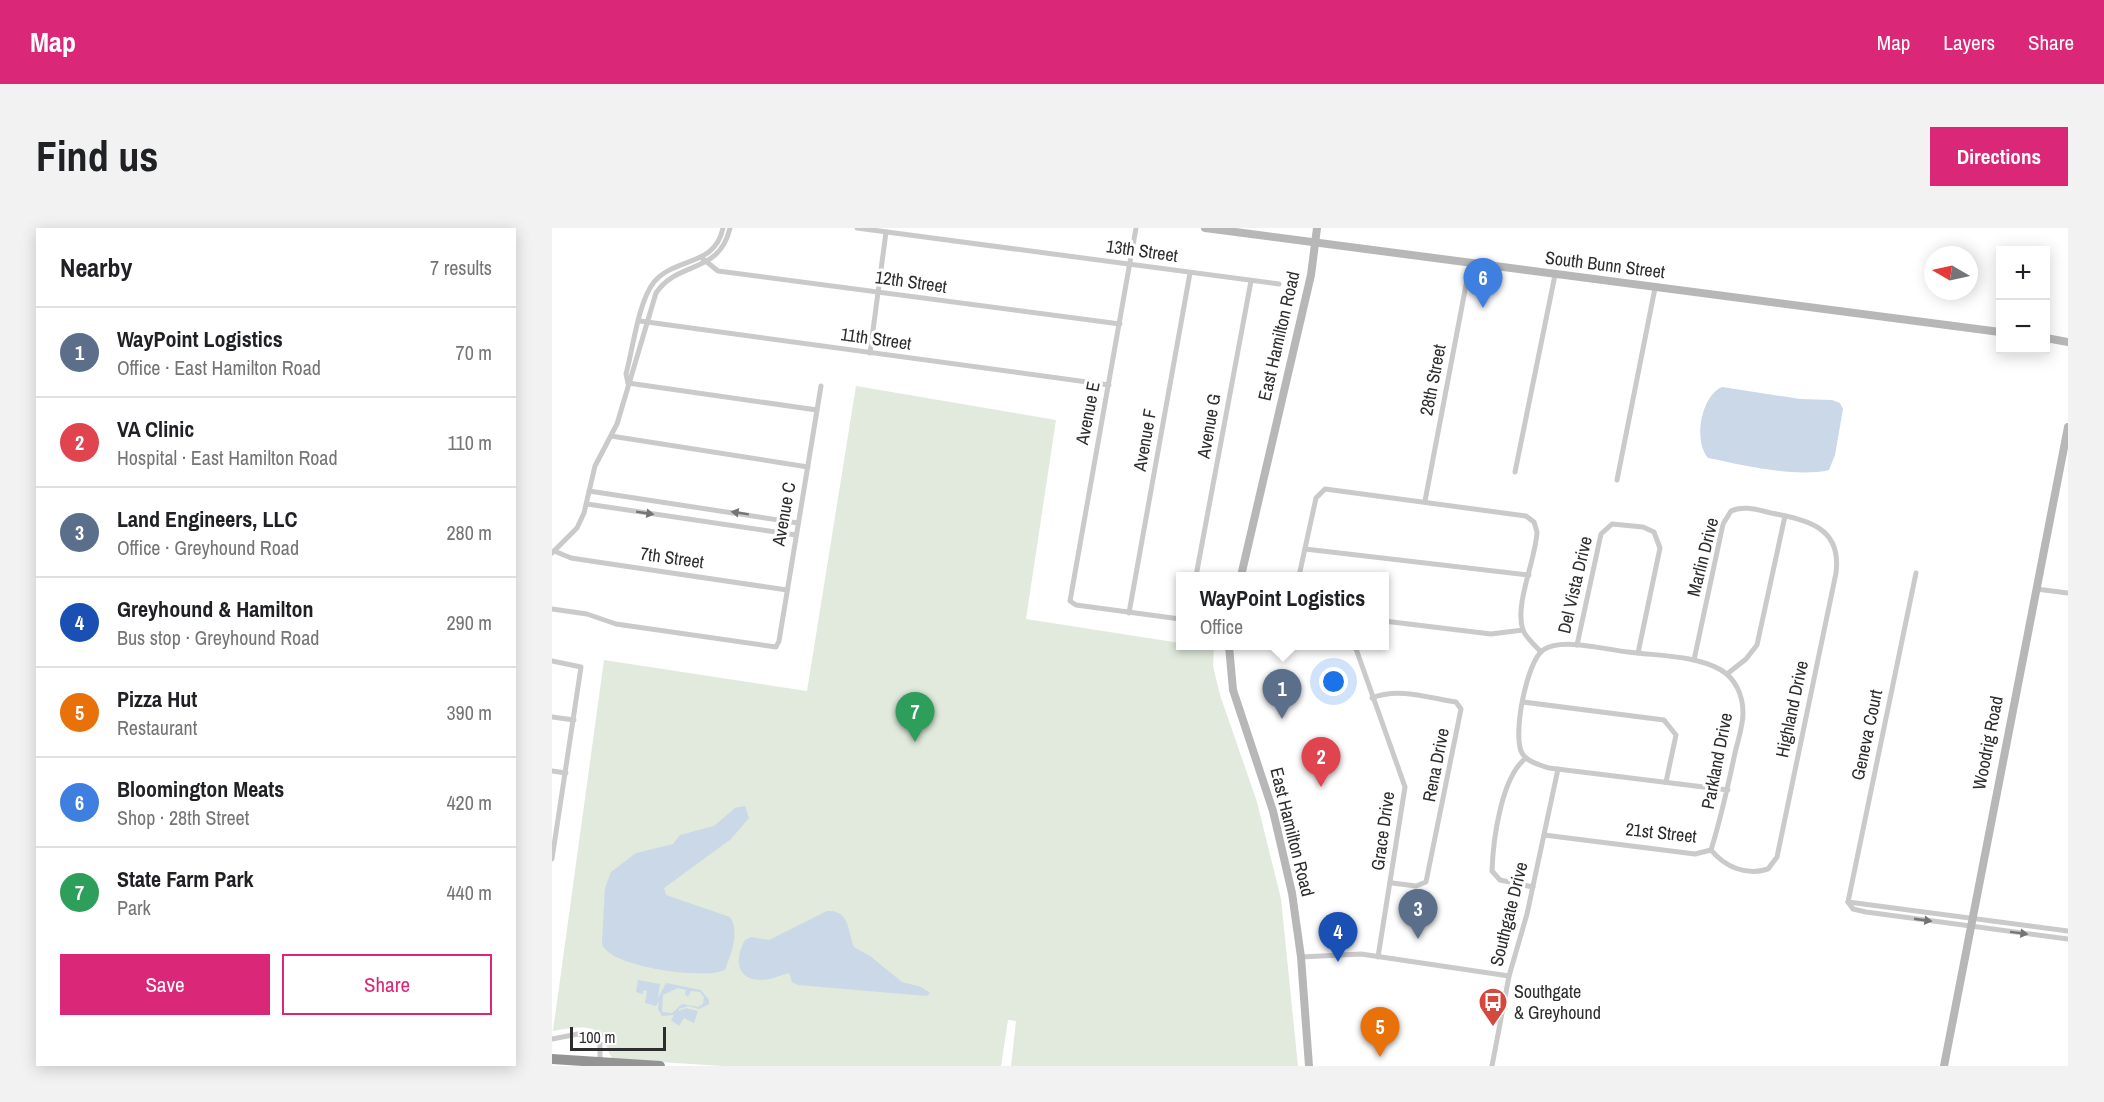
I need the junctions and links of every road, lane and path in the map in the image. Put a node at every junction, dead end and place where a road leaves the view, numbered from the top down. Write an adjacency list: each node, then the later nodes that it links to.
1 (723, 228): 9 (street)
2 (730, 228): 9 (street)
3 (857, 228): 7 (street, 13th Street)
4 (1136, 228): 10 (street, Avenue E)
5 (1205, 228): 8 (street, South Bunn Street)
6 (1317, 228): 8 (street, East Hamilton Road)
7 (886, 232): 10 (street, 13th Street); 17 (street)
8 (1317, 243): 11 (street, South Bunn Street); 43 (street, East Hamilton Road)
9 (704, 260): 17 (street, 12th Street); 18 (street)
10 (1131, 264): 12 (street, 13th Street); 19 (street, Avenue E)
11 (1470, 264): 13 (street, South Bunn Street); 34 (street, 28th Street)
12 (1191, 273): 14 (street, 13th Street); 51 (street, Avenue F)
13 (1555, 275): 16 (street, South Bunn Street); 31 (street)
14 (1251, 281): 15 (street, 13th Street); 42 (street, Avenue G)
15 (1280, 284)
16 (1655, 288): 20 (street, South Bunn Street); 32 (street)
17 (878, 292): 19 (street, 12th Street); 23 (street)
18 (643, 322): 23 (street, 11th Street); 24 (street)
19 (1120, 324): 25 (street, Avenue E)
20 (1996, 331)
21 (2050, 339): 22 (street)
22 (2068, 342)
23 (870, 352): 25 (street, 11th Street)
24 (628, 383): 27 (street); 29 (street)
25 (1109, 385): 51 (street, Avenue E)
26 (821, 386): 27 (street, Avenue C)
27 (817, 410): 30 (street, Avenue C)
28 (2068, 427): 47 (street, Woodrig Road)
29 (611, 436): 30 (street); 33 (street)
30 (808, 467): 37 (street, Avenue C)
31 (1515, 472)
32 (1617, 480)
33 (590, 491): 35 (street); 37 (street, one-way to 33)
34 (1425, 501): 39 (street); 46 (street)
35 (587, 504): 38 (street, one-way to 38); 40 (street)
36 (1785, 516): 41 (street, Marlin Drive); 60 (street, Marlin Drive); 62 (street)
37 (798, 523): 38 (street, Avenue C)
38 (796, 535): 48 (street, Avenue C)
39 (1305, 549): 44 (street); 46 (street)
40 (553, 552): 48 (street, 7th Street)
41 (1836, 553): 78 (street, Highland Drive)
42 (1197, 572)
43 (1242, 572)
44 (1300, 572)
45 (1916, 573): 81 (street, Geneva Court)
46 (1529, 575): 54 (street)
47 (2036, 589): 49 (street); 81 (street, Woodrig Road)
48 (787, 590): 50 (street, Avenue C)
49 (2068, 593)
50 (552, 609)
51 (1129, 613): 52 (street)
52 (1176, 619)
53 (1389, 622): 54 (street)
54 (1523, 630): 58 (street)
55 (1577, 645): 58 (street); 59 (street); 59 (street, Del Vista Drive)
56 (1229, 650): 86 (street, East Hamilton Road)
57 (1357, 650): 63 (street, Grace Drive)
58 (1541, 652): 64 (street)
59 (1638, 653): 60 (street)
60 (1694, 660): 62 (street)
61 (552, 661): 66 (street)
62 (1727, 674): 72 (street, Parkland Drive)
63 (1372, 698): 79 (street, Grace Drive); 79 (street, Rena Drive)
64 (1523, 702): 67 (street); 71 (street)
65 (552, 717): 66 (street)
66 (574, 720): 70 (street)
67 (1526, 758): 68 (street); 80 (street)
68 (1558, 769): 71 (street); 75 (street, Southgate Drive)
69 (552, 771): 70 (street)
70 (566, 773): 74 (street)
71 (1666, 782): 72 (street)
72 (1728, 790): 76 (street, Parkland Drive)
73 (552, 817): 74 (street)
74 (560, 818): 77 (street)
75 (1544, 835): 76 (street, 21st Street); 80 (street, Southgate Drive)
76 (1711, 850): 78 (street, 21st Street)
77 (552, 859)
78 (1768, 869)
79 (1392, 883): 87 (street, Grace Drive)
80 (1533, 887): 88 (street, Southgate Drive)
81 (1970, 923): 82 (street); 84 (street, one-way to 84); 95 (street, Woodrig Road)
82 (2042, 927): 83 (street); 84 (street)
83 (2068, 931)
84 (2041, 936): 85 (street)
85 (2068, 939)
86 (1301, 957): 87 (street); 93 (street, East Hamilton Road)
87 (1378, 957): 88 (street)
88 (1509, 976): 94 (street, Southgate Drive)
89 (552, 1039): 91 (street)
90 (552, 1059): 91 (highway)
91 (600, 1064): 92 (highway)
92 (660, 1066)
93 (1309, 1066)
94 (1492, 1066)
95 (1944, 1066)

